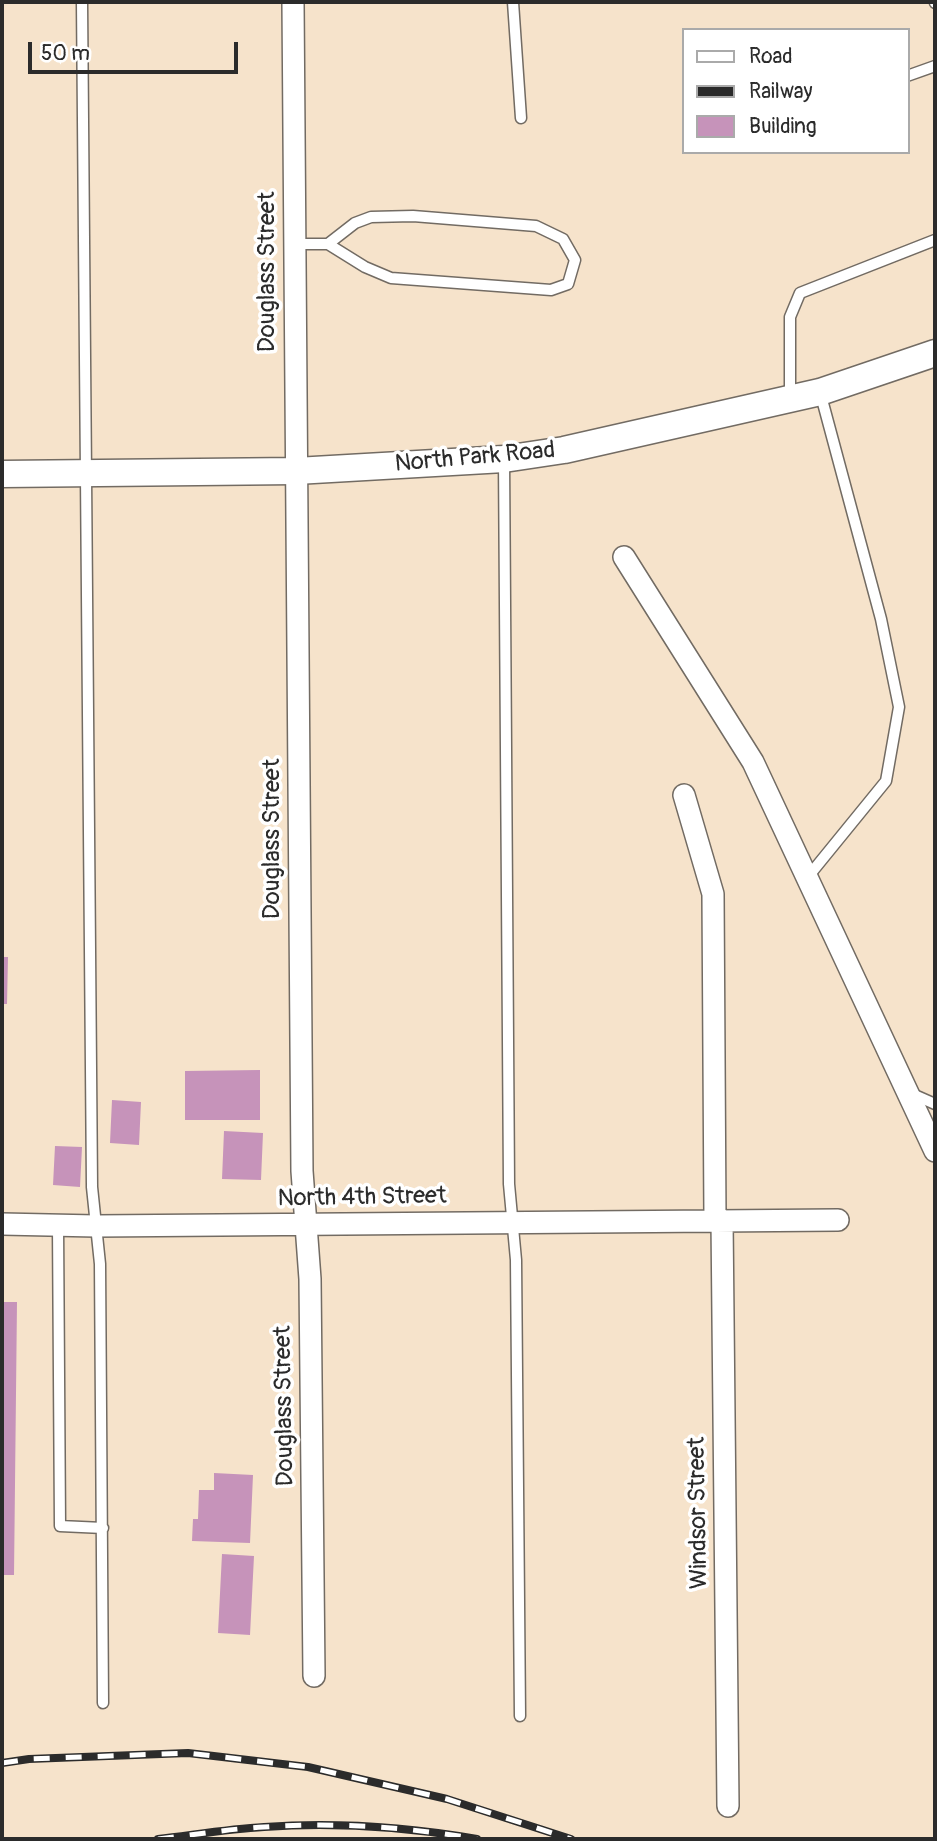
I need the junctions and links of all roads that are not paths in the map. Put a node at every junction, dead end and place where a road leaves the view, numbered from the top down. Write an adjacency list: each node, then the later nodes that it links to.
1 (82, 2): 16 (lane)
2 (293, 2): 8 (street, Douglass Street)
3 (513, 2): 6 (lane)
4 (935, 66): 5 (lane)
5 (909, 75)
6 (521, 118)
7 (935, 240): 12 (lane)
8 (295, 244): 9 (lane); 14 (street, Douglass Street)
9 (328, 244): 9 (lane)
10 (935, 353): 11 (street, North Park Road)
11 (820, 392): 12 (street, North Park Road); 19 (lane)
12 (790, 399): 13 (street, North Park Road)
13 (504, 459): 14 (street, North Park Road); 25 (lane)
14 (296, 471): 16 (street, North Park Road); 27 (street, Douglass Street)
15 (2, 474): 16 (street, North Park Road)
16 (86, 474): 29 (lane)
17 (624, 557): 19 (street)
18 (684, 795): 23 (street, Windsor Street)
19 (807, 878): 20 (street)
20 (907, 1092): 21 (lane); 22 (street)
21 (935, 1104)
22 (935, 1152)
23 (719, 1220): 24 (street, North 4th Street); 25 (street, North 4th Street); 34 (street, Windsor Street)
24 (838, 1220)
25 (513, 1223): 27 (street, North 4th Street); 33 (lane)
26 (2, 1224): 28 (street, North 4th Street)
27 (306, 1225): 29 (street, North 4th Street); 31 (street, Douglass Street)
28 (58, 1226): 29 (street, North 4th Street); 30 (lane)
29 (96, 1226): 30 (lane)
30 (103, 1528): 32 (lane)
31 (314, 1676)
32 (103, 1703)
33 (520, 1716)
34 (728, 1806)

